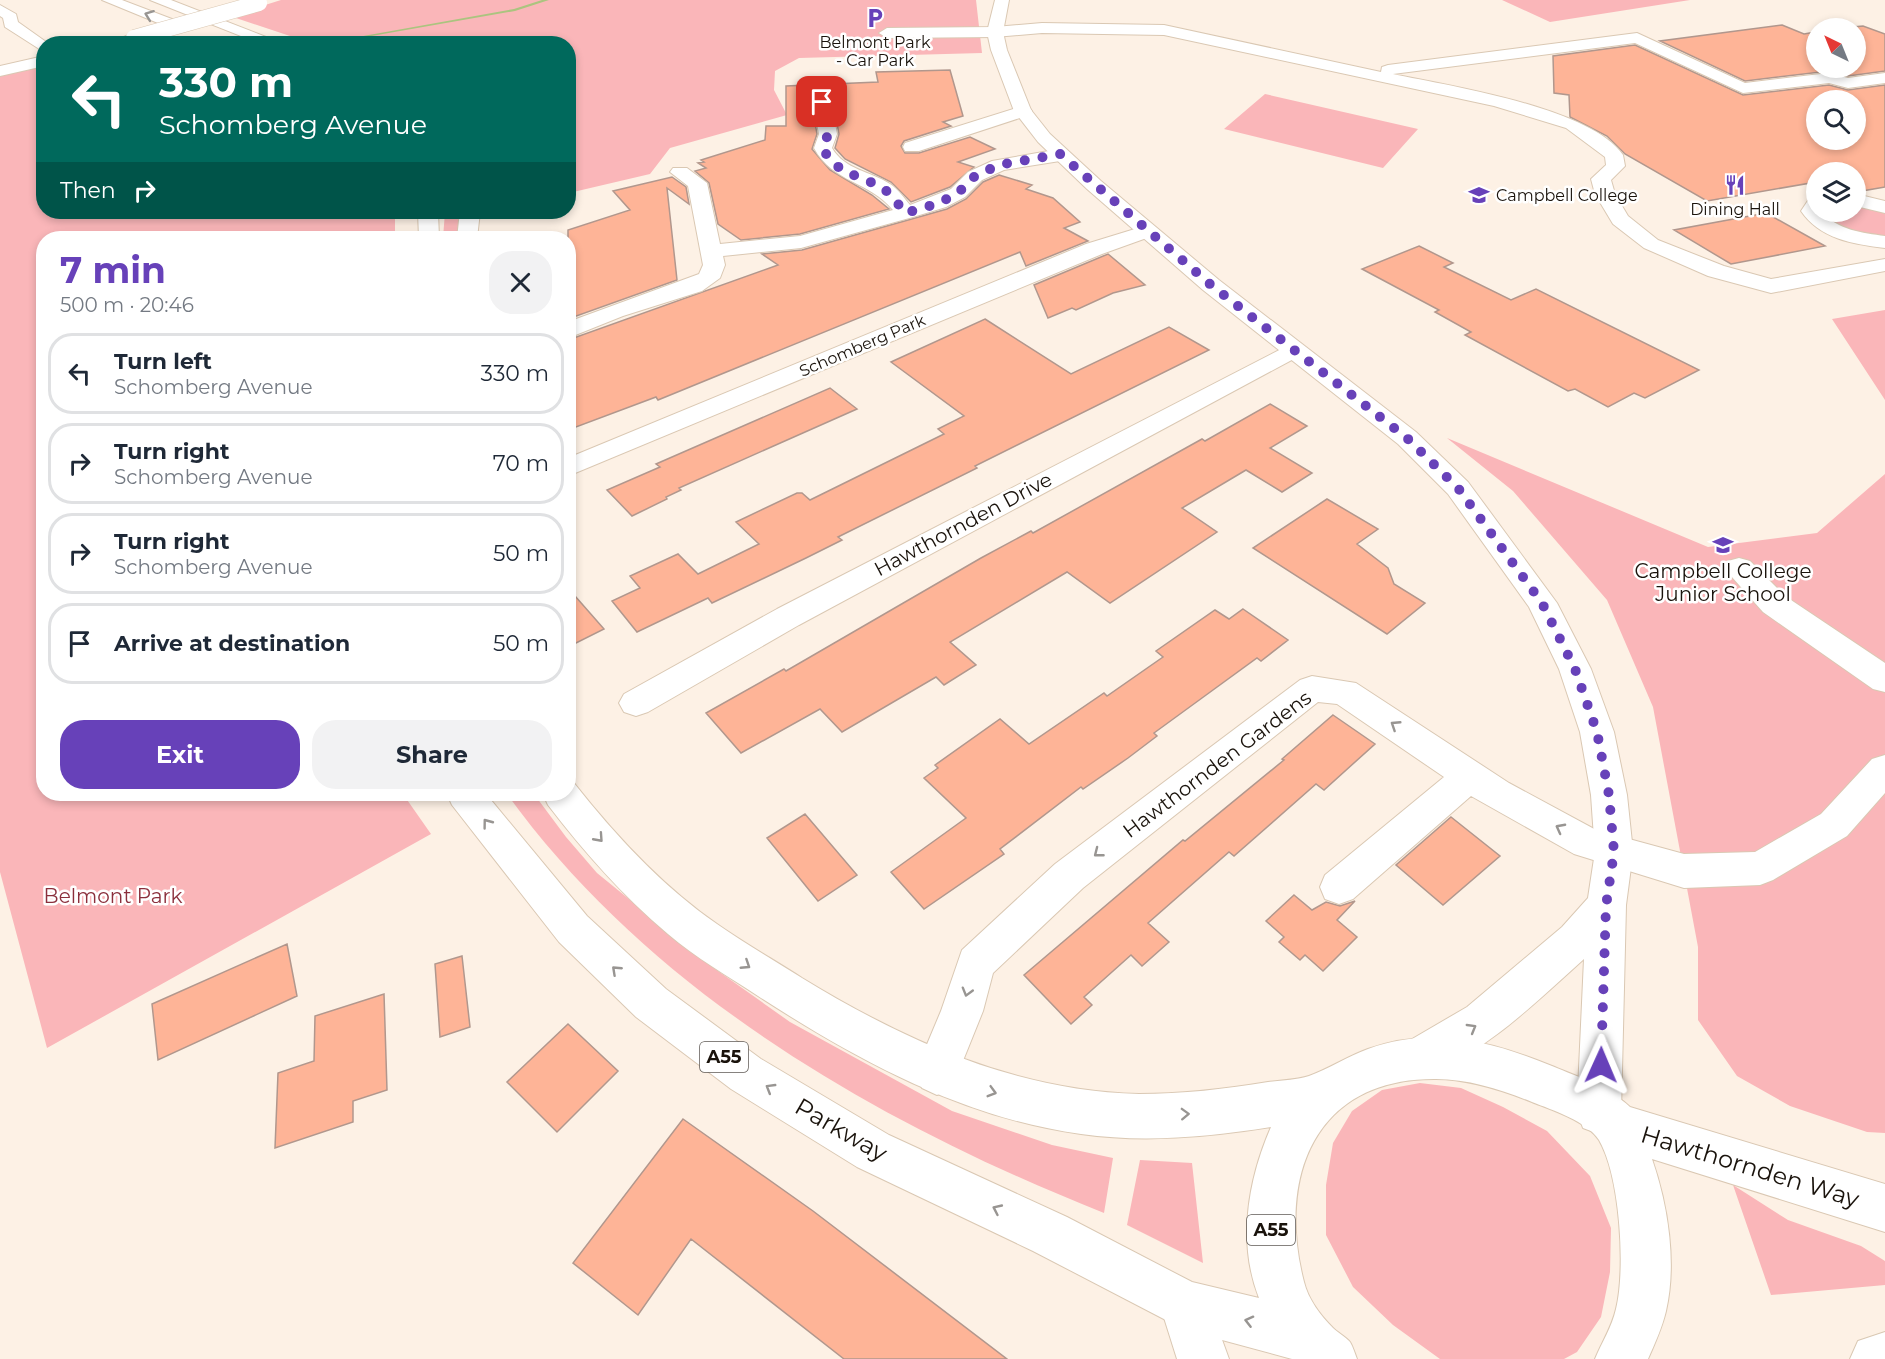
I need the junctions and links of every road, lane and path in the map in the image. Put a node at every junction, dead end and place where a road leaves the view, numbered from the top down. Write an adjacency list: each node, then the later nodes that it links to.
1 (108, 0): 9 (main road, one-way to 1)
2 (157, 0): 10 (main road)
3 (1002, 0): 6 (main road)
4 (264, 1): 8 (main road, bridge)
5 (0, 9): 11 (main road)
6 (995, 32): 7 (main road); 14 (main road); 19 (main road)
7 (887, 33)
8 (141, 36)
9 (203, 36)
10 (255, 36)
11 (36, 42)
12 (36, 63): 13 (main road)
13 (0, 71)
14 (1366, 73): 16 (main road); 31 (main road)
15 (1885, 78): 16 (main road)
16 (1848, 83): 17 (main road)
17 (1876, 96)
18 (822, 102): 25 (main road)
19 (1023, 111): 20 (main road); 21 (main road)
20 (912, 147)
21 (1060, 154): 25 (main road); 27 (main road)
22 (680, 172): 30 (main road)
23 (1866, 202): 24 (main road)
24 (1885, 207)
25 (906, 213): 30 (main road)
26 (1823, 222): 28 (main road)
27 (1148, 231): 33 (main road); 34 (main road, Schomberg Park)
28 (1849, 235): 29 (main road); 31 (main road)
29 (1885, 242)
30 (712, 251): 32 (main road)
31 (1876, 267)
32 (576, 328)
33 (1293, 350): 37 (main road, Hawthornden Drive); 42 (main road)
34 (576, 465)
35 (1739, 568): 36 (main road)
36 (1885, 680)
37 (636, 703)
38 (1885, 769): 42 (main road, Hawthornden Gardens)
39 (1470, 776): 42 (main road, Hawthornden Gardens, one-way to 39); 43 (main road); 46 (main road, Hawthornden Gardens, one-way to 46)
40 (471, 801): 50 (main road, Parkway / A55, one-way to 40)
41 (567, 801): 46 (main road, A55, one-way to 46)
42 (1614, 852): 44 (main road)
43 (1339, 887)
44 (1606, 906): 45 (main road, one-way to 44); 48 (main road)
45 (1422, 1057): 47 (main road, A55); 48 (main road, A55)
46 (937, 1073): 47 (main road, A55, one-way to 47)
47 (1320, 1096): 51 (main road, A55)
48 (1607, 1118): 49 (main road, Hawthornden Way / A55); 54 (main road)
49 (1885, 1208)
50 (1185, 1305): 51 (main road, Parkway / A55, one-way to 50); 53 (main road)
51 (1320, 1352)
52 (1885, 1358): 55 (main road)
53 (1203, 1359)
54 (1621, 1359)
55 (1876, 1359)

